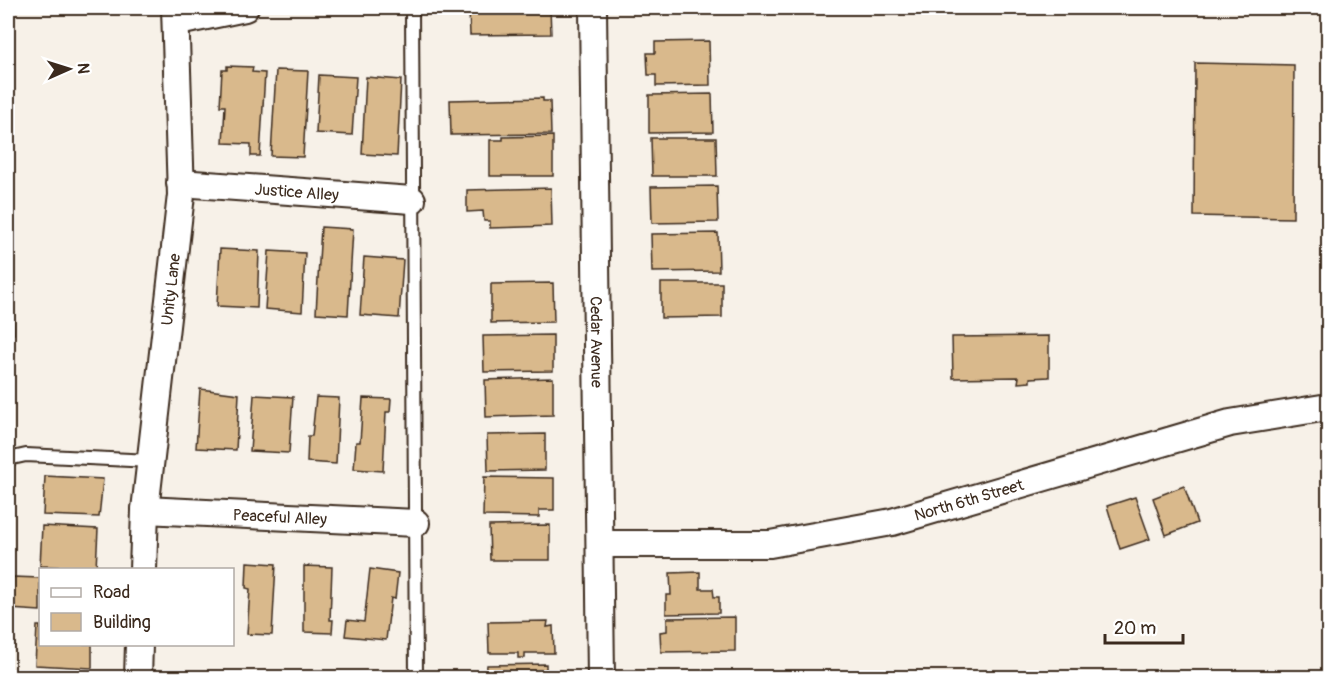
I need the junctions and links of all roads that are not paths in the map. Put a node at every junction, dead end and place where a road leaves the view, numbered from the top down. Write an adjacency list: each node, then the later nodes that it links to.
1 (246, 8): 4 (street)
2 (412, 8): 6 (lane)
3 (593, 8): 12 (street, Cedar Avenue)
4 (176, 15): 5 (street, Unity Lane)
5 (180, 183): 6 (street, Justice Alley); 9 (street, Unity Lane)
6 (412, 200): 11 (lane)
7 (1329, 407): 12 (street, North 6th Street)
8 (8, 459): 9 (lane)
9 (151, 461): 10 (street, Unity Lane)
10 (145, 510): 11 (street, Peaceful Alley); 13 (street, Unity Lane)
11 (416, 523): 16 (lane)
12 (600, 544): 17 (street, Cedar Avenue)
13 (143, 568)
14 (140, 646): 15 (street)
15 (138, 678)
16 (416, 678)
17 (601, 678)

